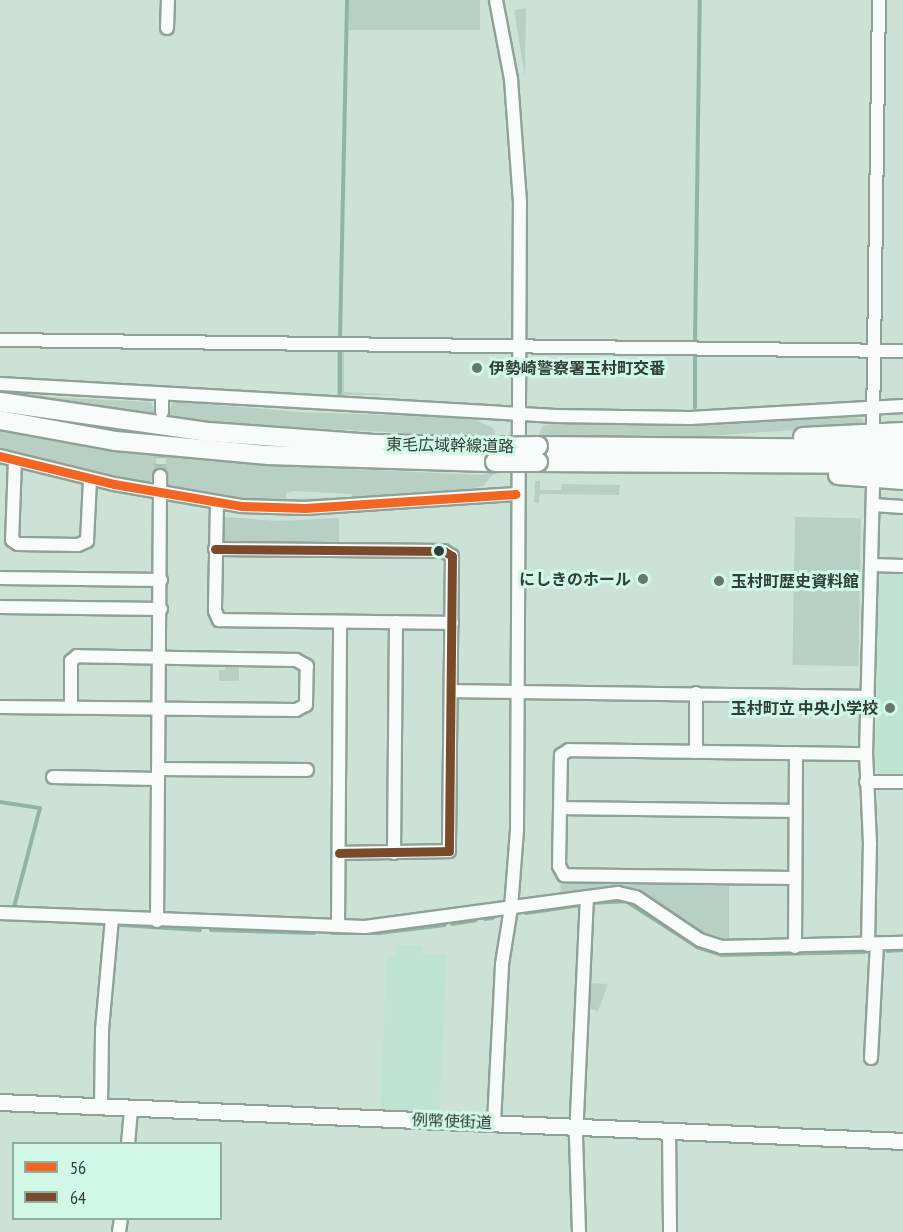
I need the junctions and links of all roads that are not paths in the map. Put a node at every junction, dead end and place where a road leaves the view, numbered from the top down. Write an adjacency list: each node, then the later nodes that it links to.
1 (168, 0): 4 (street)
2 (496, 0): 6 (street)
3 (879, 0): 7 (street)
4 (167, 28)
5 (0, 340): 6 (street)
6 (518, 347): 7 (street); 15 (street)
7 (874, 351): 8 (street); 13 (street)
8 (903, 351)
9 (0, 384): 10 (street)
10 (162, 395): 14 (street); 15 (street)
11 (0, 402): 20 (highway, 東毛広域幹線道路)
12 (903, 406): 13 (street)
13 (874, 407): 15 (street); 17 (street)
14 (162, 412)
15 (517, 412): 30 (street)
16 (0, 420): 20 (highway, 東毛広域幹線道路)
17 (873, 427)
18 (903, 432): 22 (highway)
19 (903, 449): 22 (highway, 東毛広域幹線道路)
20 (495, 455): 22 (highway, 東毛広域幹線道路, bridge)
21 (0, 456): 23 (street)
22 (706, 456): 24 (highway, 東毛広域幹線道路); 27 (highway)
23 (15, 460): 26 (street); 26 (street)
24 (903, 464)
25 (160, 476): 29 (street)
26 (90, 478): 29 (street)
27 (903, 480)
28 (873, 482): 32 (street)
29 (161, 493): 31 (street); 38 (street)
30 (516, 494): 31 (street); 46 (street)
31 (217, 503): 34 (street)
32 (873, 505): 33 (street); 35 (street)
33 (903, 507)
34 (215, 549): 41 (street); 43 (street)
35 (872, 565): 36 (street); 48 (street)
36 (903, 566)
37 (0, 578): 38 (street)
38 (161, 580): 40 (street)
39 (0, 607): 40 (street)
40 (161, 609): 44 (street)
41 (340, 622): 42 (street); 62 (street)
42 (396, 622): 43 (street); 63 (street)
43 (452, 623): 45 (street)
44 (160, 657): 50 (street); 51 (street); 51 (street)
45 (452, 691): 46 (street); 63 (street)
46 (518, 692): 47 (street); 66 (street)
47 (696, 693): 48 (street); 52 (street)
48 (868, 697): 54 (street)
49 (0, 706): 50 (street)
50 (71, 707): 51 (street)
51 (160, 708): 56 (street)
52 (696, 752): 53 (street); 60 (street)
53 (796, 753): 54 (street); 61 (street)
54 (866, 754): 58 (street)
55 (307, 770): 56 (street)
56 (158, 774): 57 (street); 69 (street)
57 (53, 777)
58 (866, 782): 59 (street); 72 (street)
59 (903, 782)
60 (561, 808): 61 (street); 64 (street)
61 (795, 811): 64 (street)
62 (339, 853): 63 (street); 70 (street)
63 (394, 853)
64 (795, 878): 73 (street)
65 (587, 897): 66 (street); 73 (street); 79 (street)
66 (511, 908): 70 (street); 78 (street)
67 (0, 912): 68 (street)
68 (112, 918): 69 (street); 76 (street)
69 (157, 921): 70 (street)
70 (338, 926)
71 (903, 944): 72 (street)
72 (872, 945): 73 (street); 74 (street)
73 (795, 947)
74 (871, 1058)
75 (0, 1102): 76 (main road, 例幣使街道)
76 (101, 1106): 77 (main road, 例幣使街道)
77 (131, 1107): 78 (main road, 例幣使街道); 82 (street)
78 (494, 1123): 79 (main road, 例幣使街道)
79 (576, 1127): 80 (main road, 例幣使街道); 83 (street)
80 (669, 1131): 81 (main road, 例幣使街道); 84 (street)
81 (903, 1141)
82 (128, 1142)
83 (579, 1232)
84 (670, 1232)

